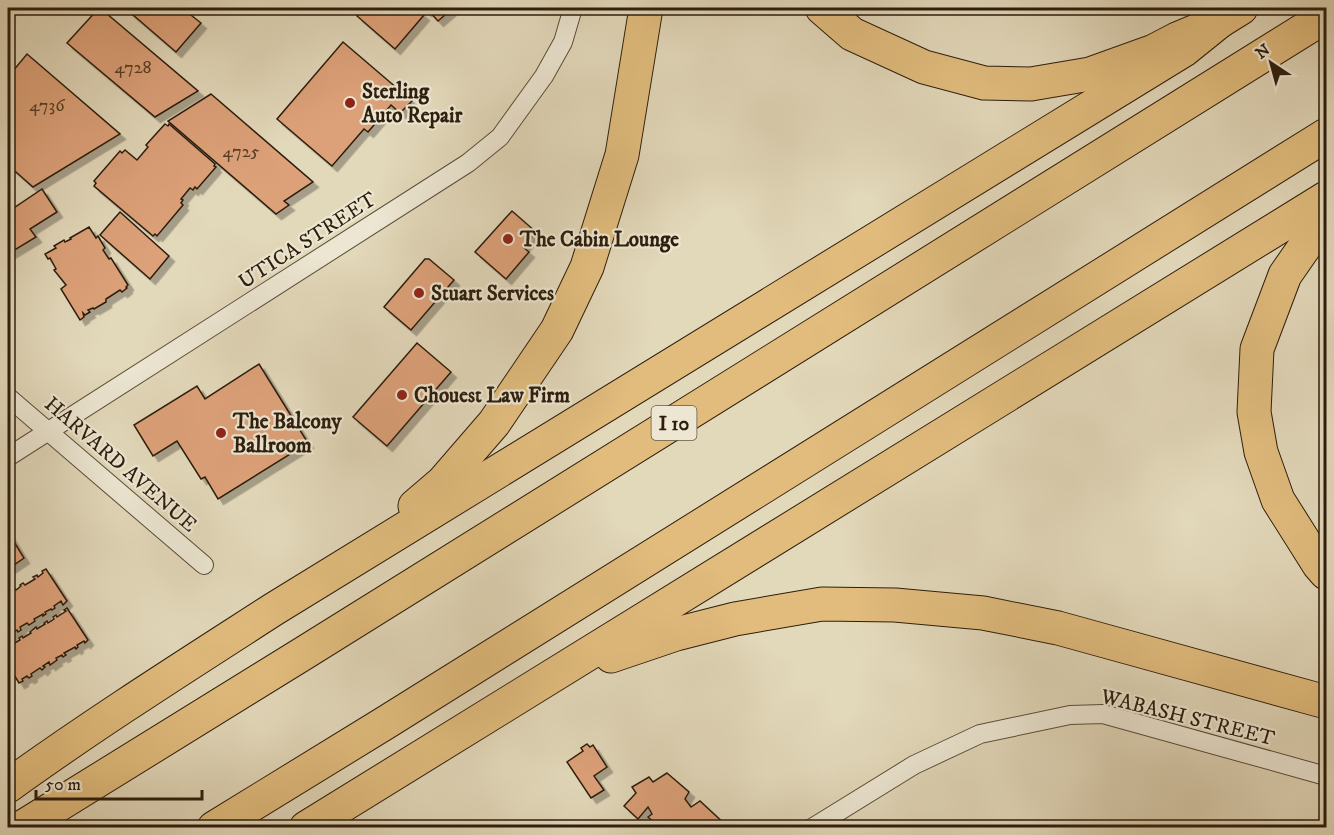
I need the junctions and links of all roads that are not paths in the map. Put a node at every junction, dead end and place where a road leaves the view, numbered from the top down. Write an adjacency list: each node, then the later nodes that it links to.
1 (573, 8): 10 (street, UTICA STREET)
2 (646, 8): 14 (highway)
3 (822, 8): 4 (highway)
4 (1230, 14): 14 (highway)
5 (1326, 16): 19 (highway, I 10)
6 (1326, 135): 20 (highway)
7 (1326, 198): 16 (highway)
8 (1326, 216): 13 (highway)
9 (8, 397): 10 (street, HARVARD AVENUE)
10 (49, 431): 11 (street, UTICA STREET); 12 (street, HARVARD AVENUE)
11 (8, 457)
12 (204, 565)
13 (1326, 573)
14 (274, 609): 18 (highway)
15 (1326, 702): 16 (highway)
16 (506, 705): 21 (highway)
17 (1326, 776): 22 (street, WABASH STREET)
18 (8, 786)
19 (21, 828)
20 (214, 828)
21 (306, 828)
22 (812, 828)

